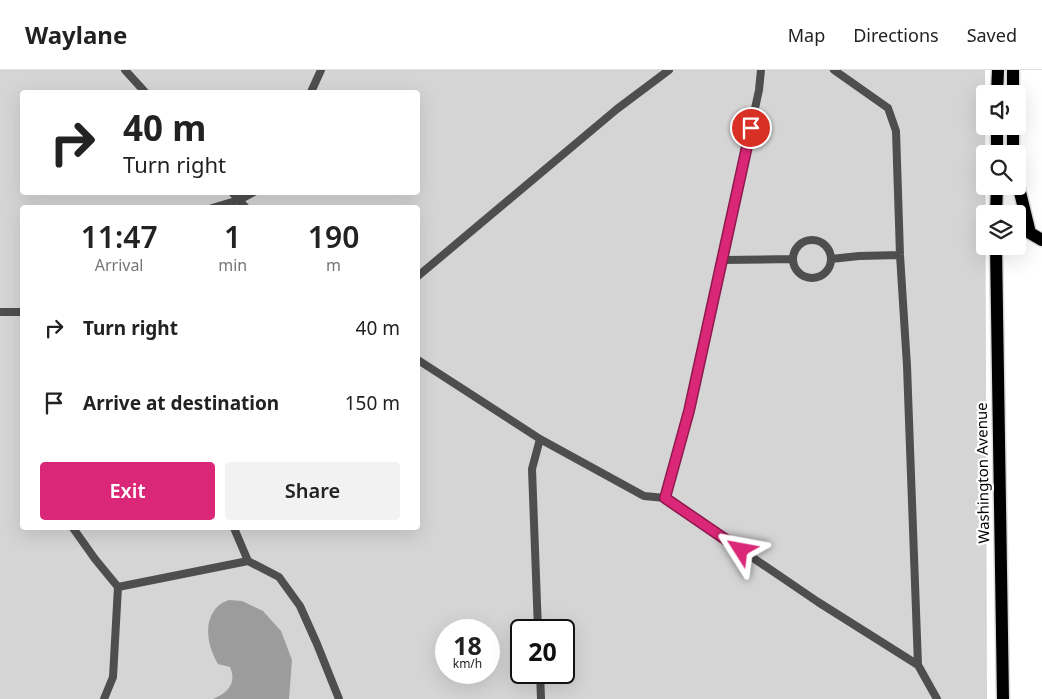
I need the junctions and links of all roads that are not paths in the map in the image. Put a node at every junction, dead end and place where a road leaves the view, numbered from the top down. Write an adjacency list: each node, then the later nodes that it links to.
1 (125, 70): 10 (lane)
2 (320, 70): 11 (lane)
3 (669, 70): 24 (lane)
4 (761, 70): 23 (lane)
5 (834, 70): 19 (lane)
6 (998, 70): 8 (main road)
7 (1013, 70): 9 (main road)
8 (997, 85)
9 (1013, 85)
10 (143, 90)
11 (312, 90)
12 (235, 195): 15 (lane)
13 (248, 195): 15 (lane)
14 (1021, 195): 18 (main road)
15 (239, 200): 16 (lane); 17 (lane)
16 (222, 205)
17 (243, 205)
18 (1042, 240)
19 (900, 255): 22 (lane); 35 (lane)
20 (996, 255): 41 (main road, Washington Avenue)
21 (793, 259): 22 (lane); 22 (lane); 23 (lane)
22 (831, 259)
23 (723, 260): 29 (lane)
24 (420, 274)
25 (0, 312): 26 (lane)
26 (20, 312)
27 (420, 361): 28 (lane)
28 (540, 439): 29 (lane); 34 (lane)
29 (665, 498): 35 (lane)
30 (75, 530): 33 (lane)
31 (235, 530): 32 (lane)
32 (248, 561): 33 (lane); 38 (lane)
33 (118, 587): 37 (lane)
34 (538, 619)
35 (918, 665): 40 (lane)
36 (540, 684): 39 (lane)
37 (104, 699)
38 (338, 699)
39 (541, 699)
40 (937, 699)
41 (1003, 699)

